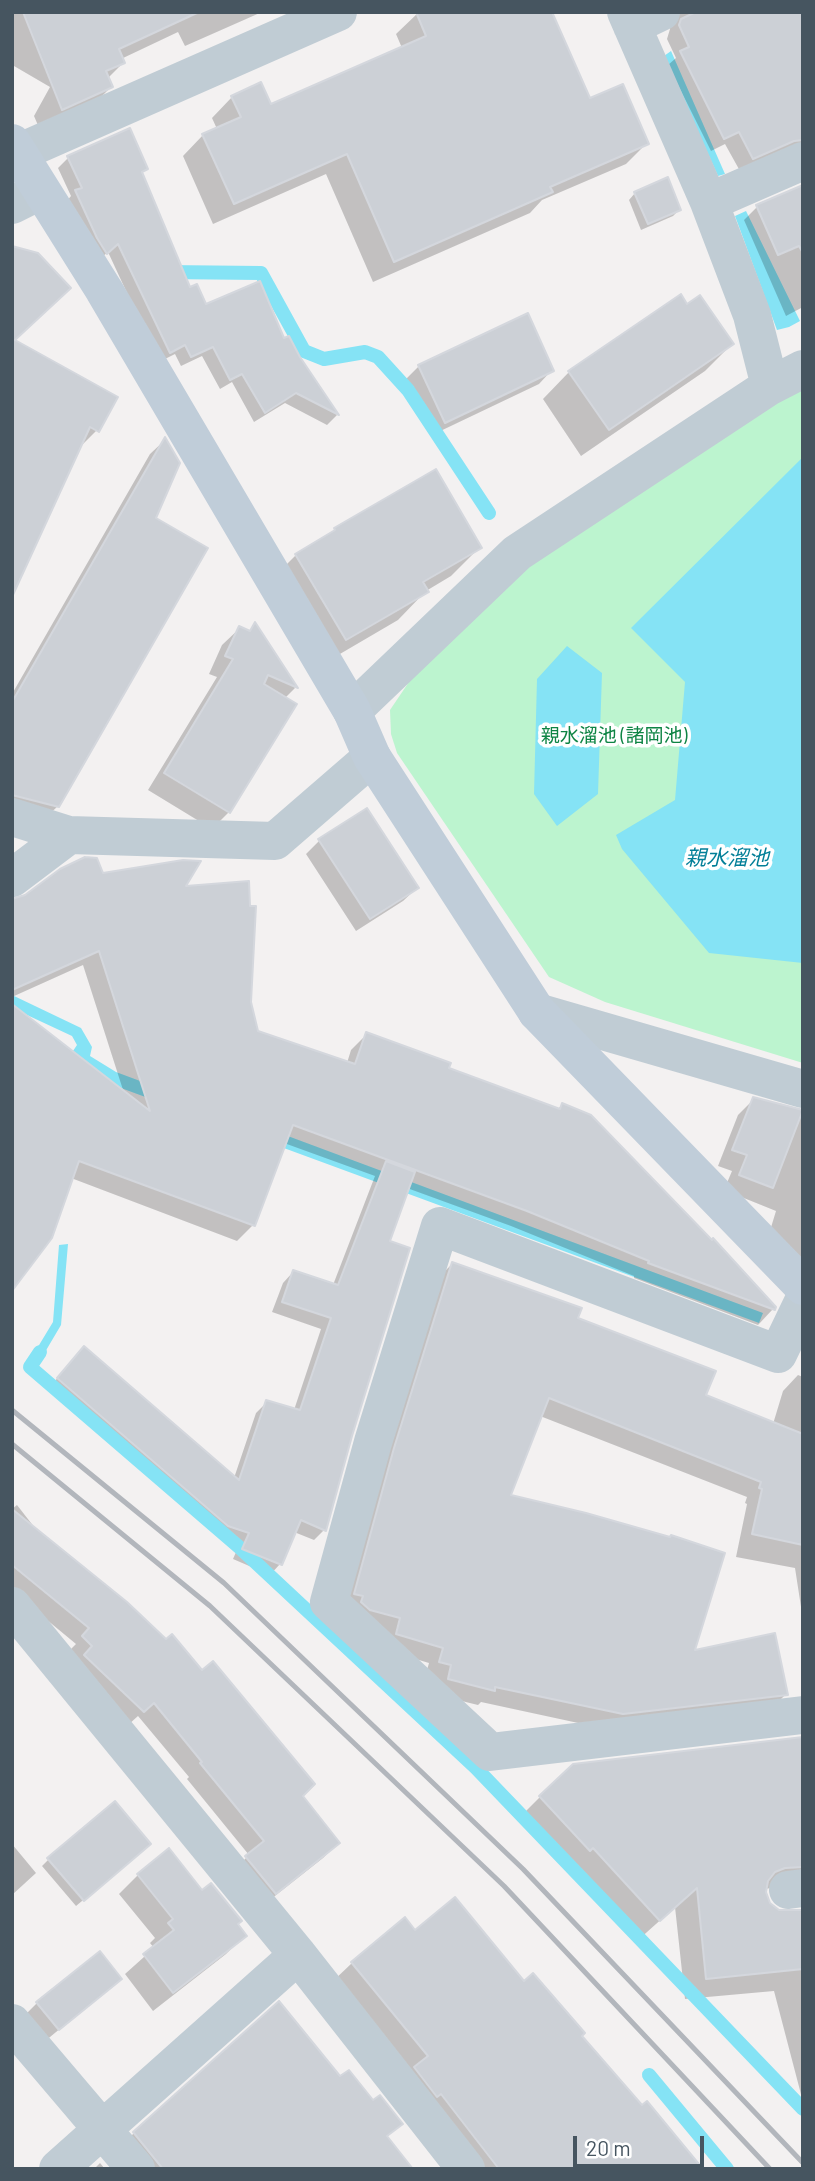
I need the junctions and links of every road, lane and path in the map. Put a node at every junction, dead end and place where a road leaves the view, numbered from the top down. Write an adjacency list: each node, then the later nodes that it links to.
1 (338, 12): 3 (street)
2 (640, 17): 6 (street)
3 (15, 148): 5 (street)
4 (803, 160): 6 (street)
5 (26, 198): 8 (street)
6 (709, 202): 7 (street)
7 (786, 377): 8 (street)
8 (352, 711): 9 (street)
9 (372, 757): 11 (street); 13 (street)
10 (12, 817): 11 (street)
11 (69, 835): 12 (street)
12 (12, 877)
13 (537, 1012): 14 (street); 15 (street)
14 (803, 1088)
15 (803, 1286)
16 (803, 1302): 18 (street)
17 (12, 1606): 19 (street)
18 (803, 1715)
19 (298, 1955): 21 (street); 24 (street)
20 (12, 2023): 21 (street)
21 (104, 2128): 22 (street); 23 (street)
22 (58, 2169)
23 (136, 2169)
24 (466, 2169)

